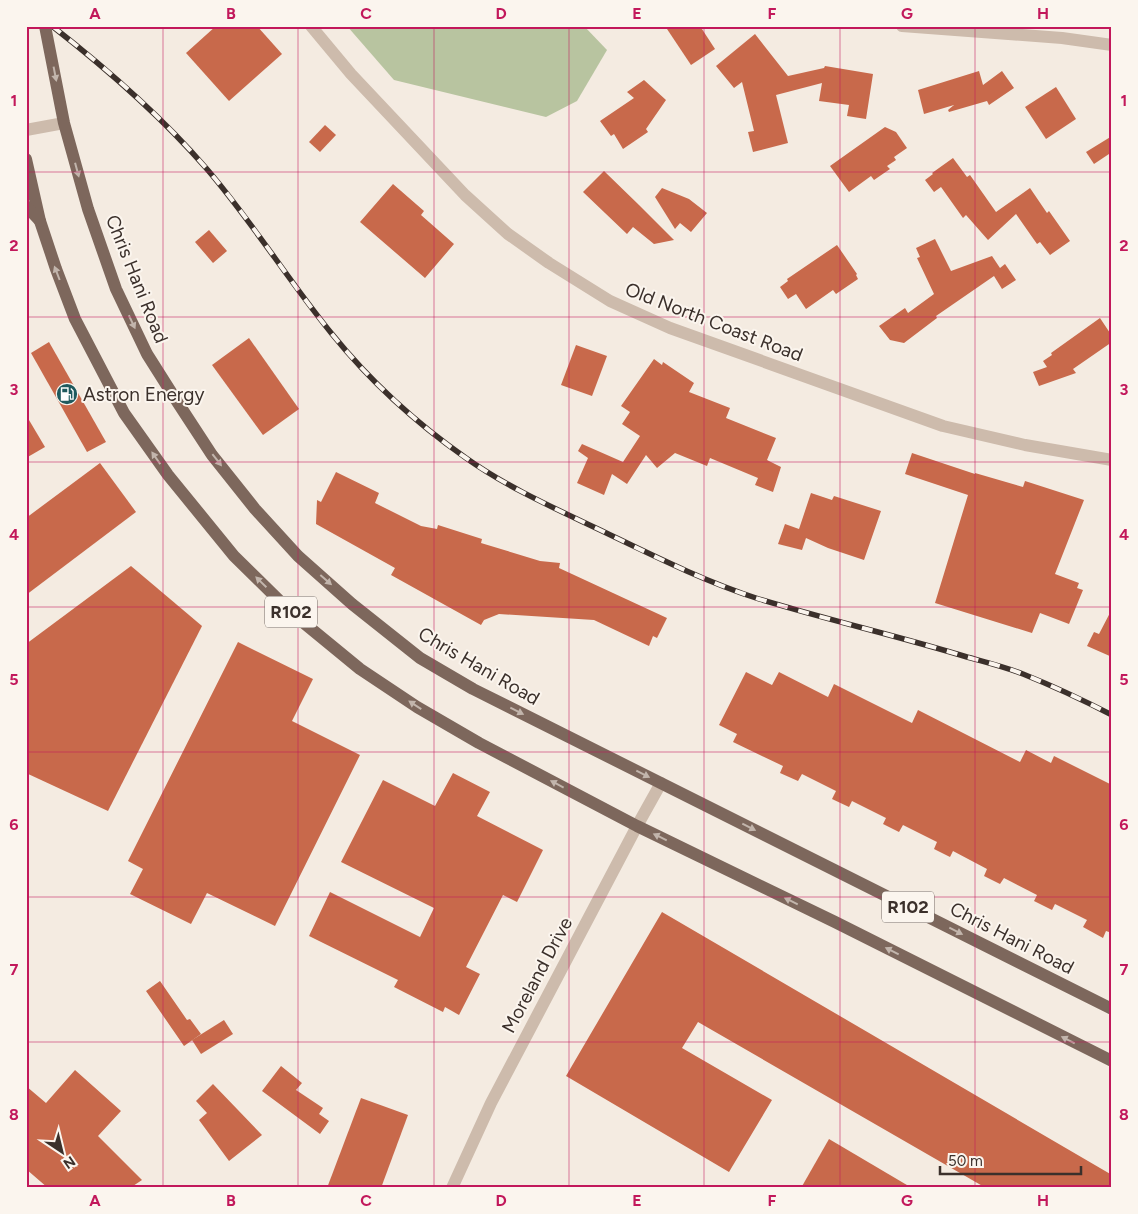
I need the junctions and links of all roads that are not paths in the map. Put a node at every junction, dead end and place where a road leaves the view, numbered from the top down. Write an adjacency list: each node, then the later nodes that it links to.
1 (46, 26): 5 (main road, Chris Hani Road / R102, one-way to 5)
2 (311, 26): 10 (street, Old North Coast Road)
3 (902, 26): 4 (street)
4 (1112, 45)
5 (64, 123): 6 (street); 11 (main road, Chris Hani Road / R102, one-way to 11)
6 (26, 130)
7 (26, 159): 9 (main road, R102)
8 (26, 206): 9 (main road)
9 (40, 221): 12 (main road, R102, one-way to 9)
10 (1112, 460)
11 (661, 783): 12 (street, Moreland Drive); 13 (main road, Chris Hani Road / R102, one-way to 13)
12 (637, 826): 14 (main road, R102, one-way to 12); 15 (street, Moreland Drive)
13 (1112, 1010)
14 (1112, 1062)
15 (452, 1188)

